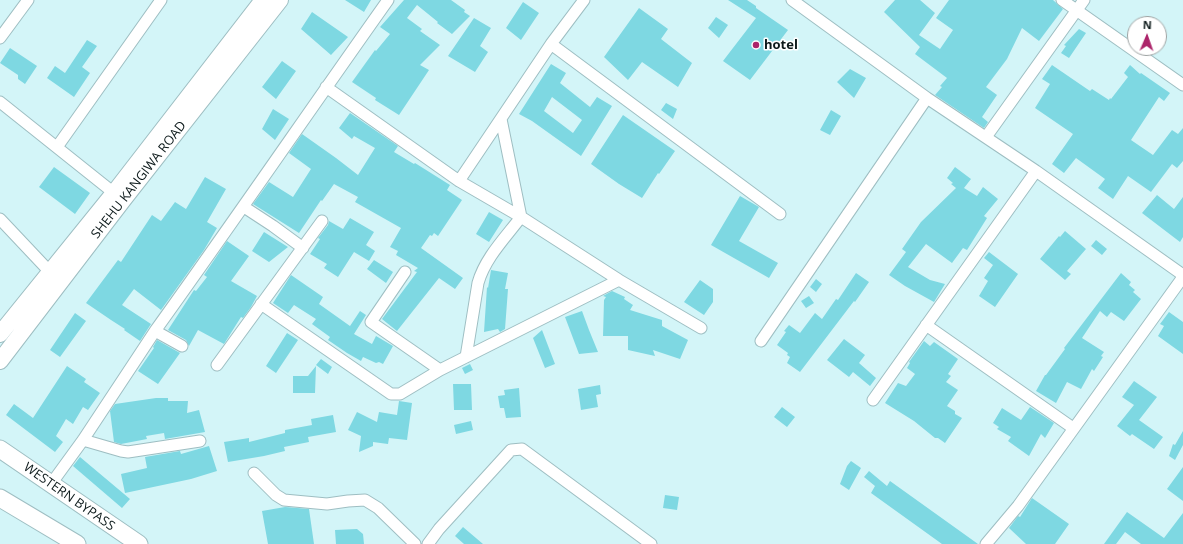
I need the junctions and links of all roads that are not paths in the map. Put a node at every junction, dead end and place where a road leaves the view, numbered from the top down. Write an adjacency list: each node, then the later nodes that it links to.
1 (28, 0): 12 (street)
2 (161, 0): 20 (street)
3 (264, 0): 11 (main road, SHEHU KANGIWA ROAD)
4 (280, 0): 11 (main road, SHEHU KANGIWA ROAD)
5 (388, 0): 15 (street)
6 (584, 0): 13 (street)
7 (792, 0): 16 (street)
8 (1062, 0): 10 (street)
9 (1084, 0): 10 (street)
10 (1076, 10): 14 (street); 19 (street)
11 (257, 18): 23 (main road, SHEHU KANGIWA ROAD); 42 (main road, SHEHU KANGIWA ROAD)
12 (0, 38)
13 (551, 44): 18 (street); 25 (street)
14 (1183, 84)
15 (326, 87): 22 (street); 24 (street)
16 (927, 98): 19 (street); 39 (street)
17 (0, 102): 20 (street)
18 (501, 119): 22 (street); 26 (street)
19 (986, 137): 21 (street)
20 (58, 147): 23 (street)
21 (1036, 171): 32 (street); 35 (street)
22 (459, 180): 26 (street)
23 (114, 193): 30 (main road, SHEHU KANGIWA ROAD)
24 (244, 207): 29 (street); 37 (street)
25 (780, 214)
26 (521, 217): 33 (street); 41 (street)
27 (0, 219): 30 (street)
28 (322, 221): 29 (street)
29 (302, 248): 34 (street)
30 (50, 272): 38 (main road, SHEHU KANGIWA ROAD)
31 (405, 272): 44 (street)
32 (1183, 276): 46 (street)
33 (619, 280): 36 (street); 41 (street)
34 (261, 304): 43 (street); 44 (street)
35 (926, 325): 45 (street); 46 (street)
36 (701, 328)
37 (156, 331): 40 (street); 47 (street)
38 (0, 334)
39 (761, 341)
40 (182, 346)
41 (466, 357): 44 (street)
42 (0, 361)
43 (217, 366)
44 (440, 370)
45 (873, 400)
46 (1073, 428): 58 (street)
47 (83, 440): 48 (street); 51 (street)
48 (200, 441)
49 (0, 448): 51 (main road, WESTERN BYPASS)
50 (254, 473): 55 (street)
51 (51, 484): 54 (main road, WESTERN BYPASS)
52 (0, 498): 53 (main road)
53 (77, 544)
54 (139, 544)
55 (415, 544)
56 (428, 544): 57 (street)
57 (651, 544)
58 (986, 544)

